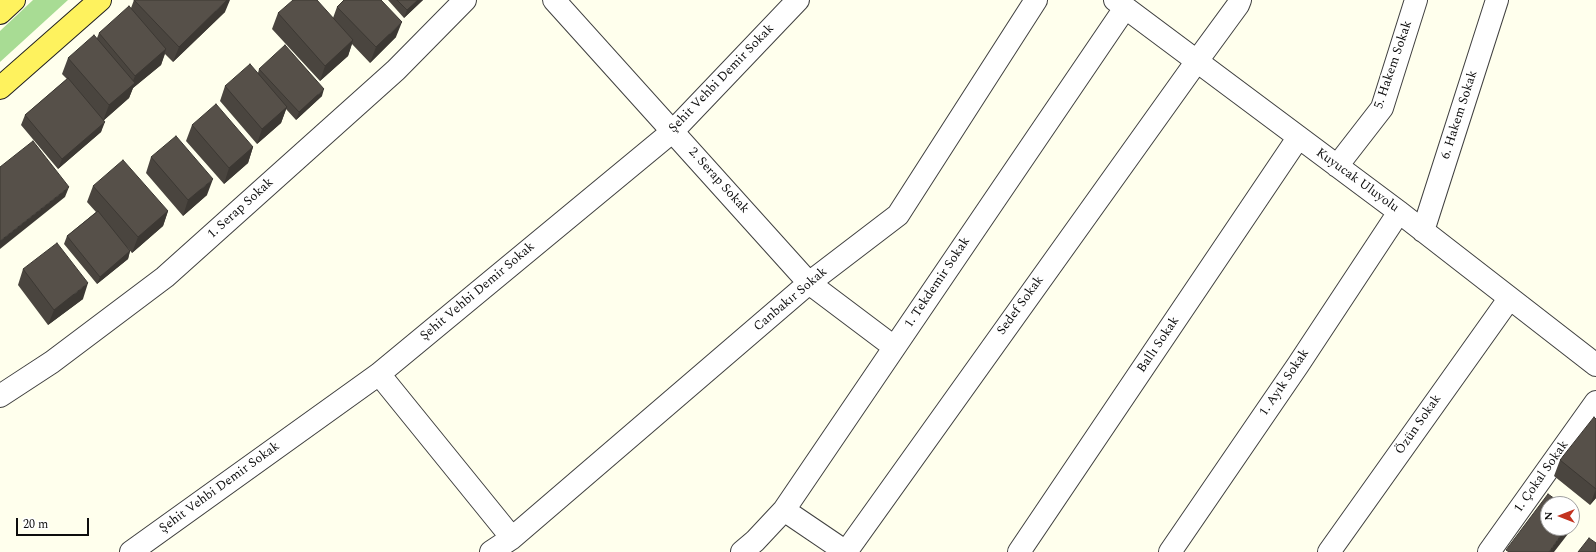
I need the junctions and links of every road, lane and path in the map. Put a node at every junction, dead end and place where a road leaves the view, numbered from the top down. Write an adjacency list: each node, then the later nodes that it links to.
1 (14, 0): 11 (main road)
2 (100, 0): 13 (main road)
3 (465, 0): 24 (street, 1. Serap Sokak)
4 (554, 0): 14 (street, 2. Serap Sokak)
5 (798, 0): 14 (street, Şehit Vehbi Demir Sokak)
6 (1036, 0): 19 (street, Canbakır Sokak)
7 (1240, 0): 12 (street, Sedef Sokak)
8 (1416, 0): 16 (street, 5. Hakem Sokak)
9 (1497, 0): 18 (street, 6. Hakem Sokak)
10 (1118, 2): 12 (street, Kuyucak Uluyolu); 21 (street, 1. Tekdemir Sokak)
11 (0, 13)
12 (1197, 61): 15 (street, Kuyucak Uluyolu); 31 (street, Sedef Sokak)
13 (0, 88)
14 (673, 131): 19 (street, 2. Serap Sokak); 23 (street, Şehit Vehbi Demir Sokak)
15 (1298, 138): 16 (street, Kuyucak Uluyolu); 32 (street, Ballı Sokak)
16 (1337, 166): 17 (street, Kuyucak Uluyolu)
17 (1398, 212): 18 (street, Kuyucak Uluyolu); 33 (street, 1. Ayık Sokak)
18 (1423, 231): 20 (street, Kuyucak Uluyolu)
19 (809, 283): 21 (street, 2. Serap Sokak); 27 (street, Canbakır Sokak)
20 (1509, 299): 22 (street, Kuyucak Uluyolu); 34 (street, Özün Sokak)
21 (894, 347): 26 (street, 1. Tekdemir Sokak)
22 (1596, 366)
23 (379, 374): 27 (street); 28 (street, Şehit Vehbi Demir Sokak)
24 (0, 396)
25 (1596, 402): 35 (street, 1. Çokal Sokak)
26 (784, 510): 30 (street, 1. Tekdemir Sokak); 31 (street)
27 (512, 538): 29 (street, Canbakır Sokak)
28 (131, 552)
29 (491, 552)
30 (742, 552)
31 (846, 552)
32 (1019, 552)
33 (1170, 552)
34 (1329, 552)
35 (1489, 552)

